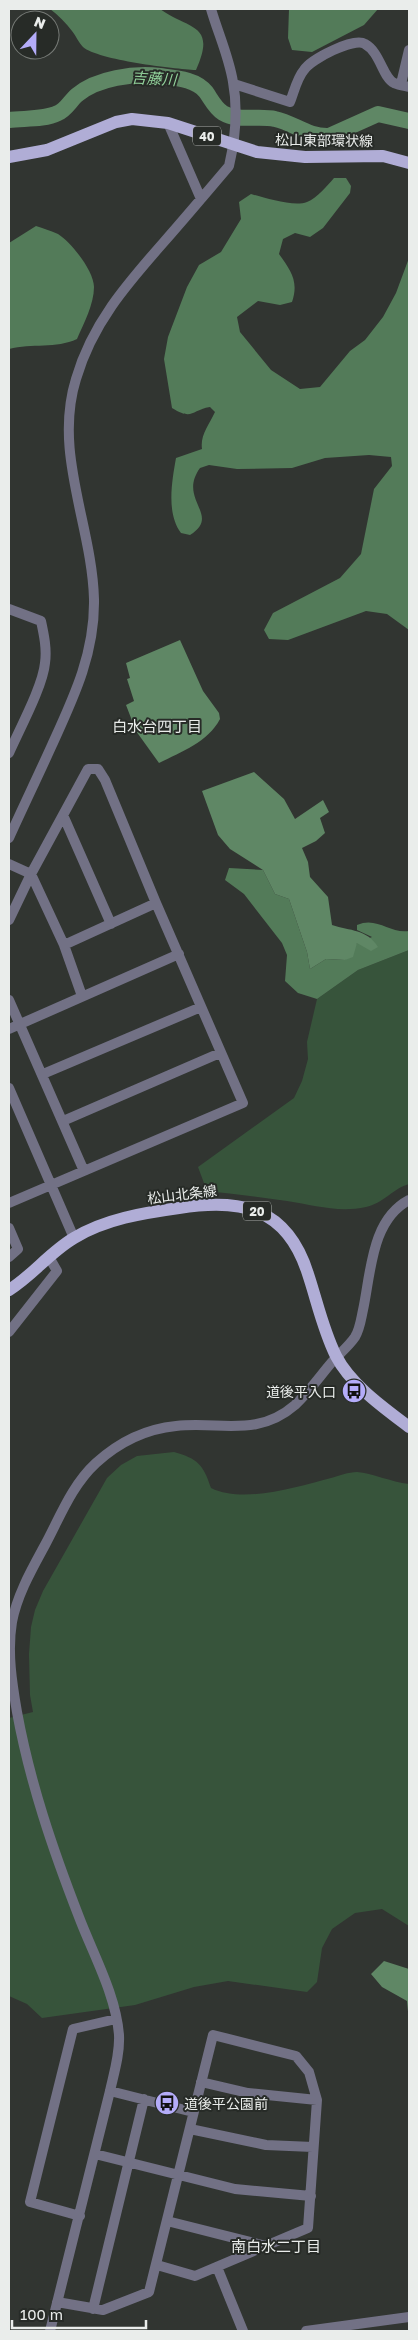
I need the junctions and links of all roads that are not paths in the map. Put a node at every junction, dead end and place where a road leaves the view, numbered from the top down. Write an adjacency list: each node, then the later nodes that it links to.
1 (212, 9): 3 (street)
2 (409, 50): 4 (street)
3 (234, 84): 4 (street); 6 (street)
4 (405, 86)
5 (168, 123): 6 (main road, 松山東部環状線 / 40); 7 (main road, 松山東部環状線 / 40); 9 (street)
6 (234, 145): 8 (main road, 松山東部環状線 / 40); 9 (street)
7 (9, 157)
8 (409, 163)
9 (201, 199): 13 (street)
10 (9, 609): 11 (street)
11 (9, 753)
12 (63, 814): 15 (street); 16 (street); 18 (street)
13 (9, 838)
14 (9, 864): 15 (street)
15 (31, 874): 17 (street); 19 (street)
16 (156, 903): 18 (street); 20 (street)
17 (9, 920)
18 (110, 924): 19 (street)
19 (64, 945): 21 (street)
20 (179, 954): 21 (street); 23 (street)
21 (82, 996): 24 (street)
22 (9, 1000): 24 (street)
23 (201, 1007): 26 (street); 27 (street)
24 (19, 1024): 25 (street); 27 (street)
25 (9, 1028)
26 (220, 1053): 29 (street); 30 (street)
27 (43, 1074): 29 (street)
28 (9, 1088): 31 (street)
29 (63, 1121): 30 (street)
30 (84, 1171): 31 (street)
31 (51, 1185): 33 (street); 35 (street)
32 (409, 1200): 40 (street)
33 (9, 1203)
34 (9, 1228): 36 (street)
35 (74, 1238): 37 (main road, 松山北条線 / 20); 40 (main road, 松山北条線 / 20)
36 (9, 1257)
37 (49, 1257): 38 (main road, 松山北条線 / 20); 39 (street)
38 (9, 1290)
39 (9, 1332)
40 (337, 1357): 41 (main road, 松山北条線 / 20); 42 (street)
41 (409, 1427)
42 (116, 2019): 44 (street); 54 (street)
43 (201, 2082): 46 (street); 46 (street); 47 (street)
44 (110, 2091): 45 (street); 50 (street)
45 (144, 2099): 47 (street); 51 (street)
46 (317, 2100): 49 (street)
47 (193, 2112): 48 (street)
48 (190, 2129): 49 (street); 52 (street)
49 (313, 2147): 53 (street)
50 (95, 2154): 51 (street); 54 (street)
51 (129, 2162): 52 (street); 60 (street)
52 (178, 2174): 53 (street); 55 (street)
53 (311, 2196): 56 (street)
54 (80, 2216): 59 (street)
55 (167, 2221): 56 (street); 57 (street)
56 (266, 2246): 58 (street)
57 (156, 2265): 58 (street); 60 (street)
58 (218, 2267): 64 (street)
59 (57, 2302): 60 (street); 63 (street)
60 (93, 2309)
61 (409, 2317): 62 (street)
62 (346, 2328): 65 (street)
63 (50, 2331)
64 (243, 2331)
65 (306, 2331)

